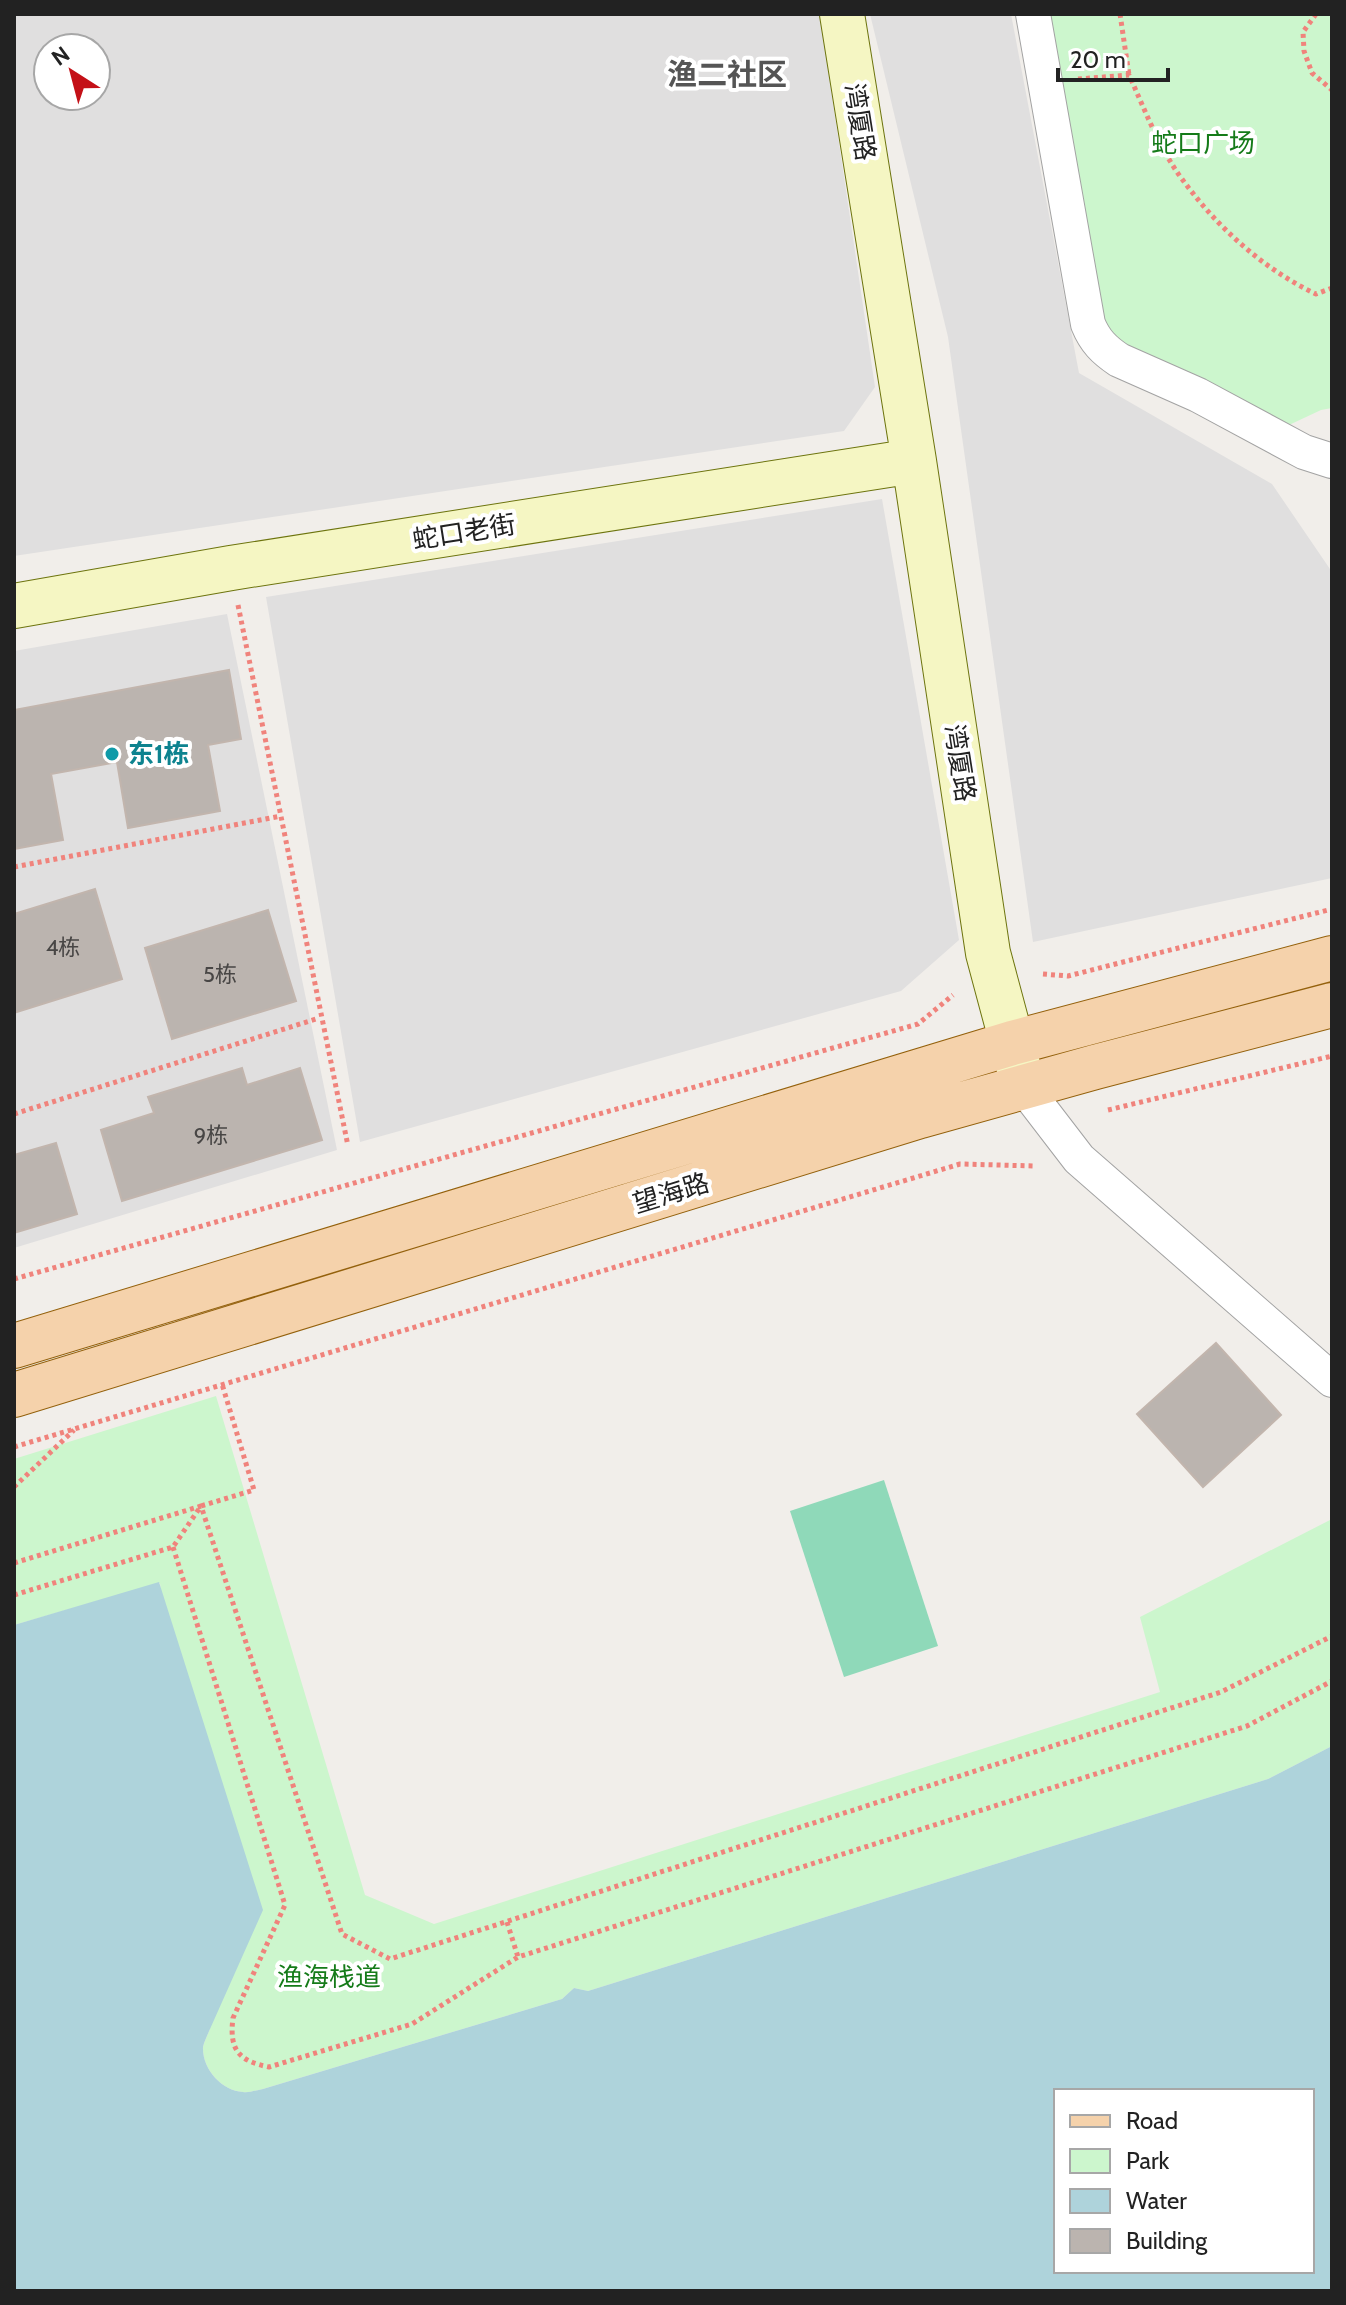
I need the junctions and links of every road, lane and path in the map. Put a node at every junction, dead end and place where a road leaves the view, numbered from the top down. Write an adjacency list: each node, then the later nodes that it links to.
1 (842, 14): 9 (street, 湾厦路)
2 (1033, 14): 6 (street)
3 (1120, 14): 5 (path)
4 (1316, 14): 7 (path)
5 (1129, 75): 6 (path); 8 (path)
6 (1045, 81): 10 (street)
7 (1332, 90)
8 (1332, 288)
9 (914, 461): 11 (street, 蛇口老街); 21 (street, 湾厦路)
10 (1332, 461)
11 (231, 568): 12 (street, 蛇口老街); 13 (path)
12 (14, 606)
13 (281, 816): 14 (path); 26 (path)
14 (14, 867)
15 (1332, 909): 17 (path)
16 (1332, 958): 21 (main road, 望海路)
17 (1043, 974)
18 (953, 995): 28 (path)
19 (1332, 1005): 23 (main road, 望海路)
20 (316, 1019): 25 (path)
21 (1012, 1043): 23 (street, 湾厦路); 29 (main road, 望海路)
22 (1332, 1056): 24 (path)
23 (1023, 1086): 30 (street, 湾厦路); 32 (main road, 望海路)
24 (1108, 1110)
25 (14, 1114)
26 (348, 1146)
27 (1035, 1166): 31 (path)
28 (14, 1279)
29 (14, 1346)
30 (1332, 1380)
31 (222, 1384): 33 (path); 36 (path)
32 (14, 1395)
33 (77, 1427): 34 (path); 35 (path)
34 (14, 1447)
35 (14, 1487)
36 (201, 1506): 37 (path); 38 (path); 42 (path)
37 (173, 1547): 39 (path); 43 (path)
38 (14, 1563)
39 (14, 1595)
40 (1332, 1636): 42 (path)
41 (1332, 1681): 43 (path)
42 (507, 1922): 43 (path)
43 (518, 1957)

